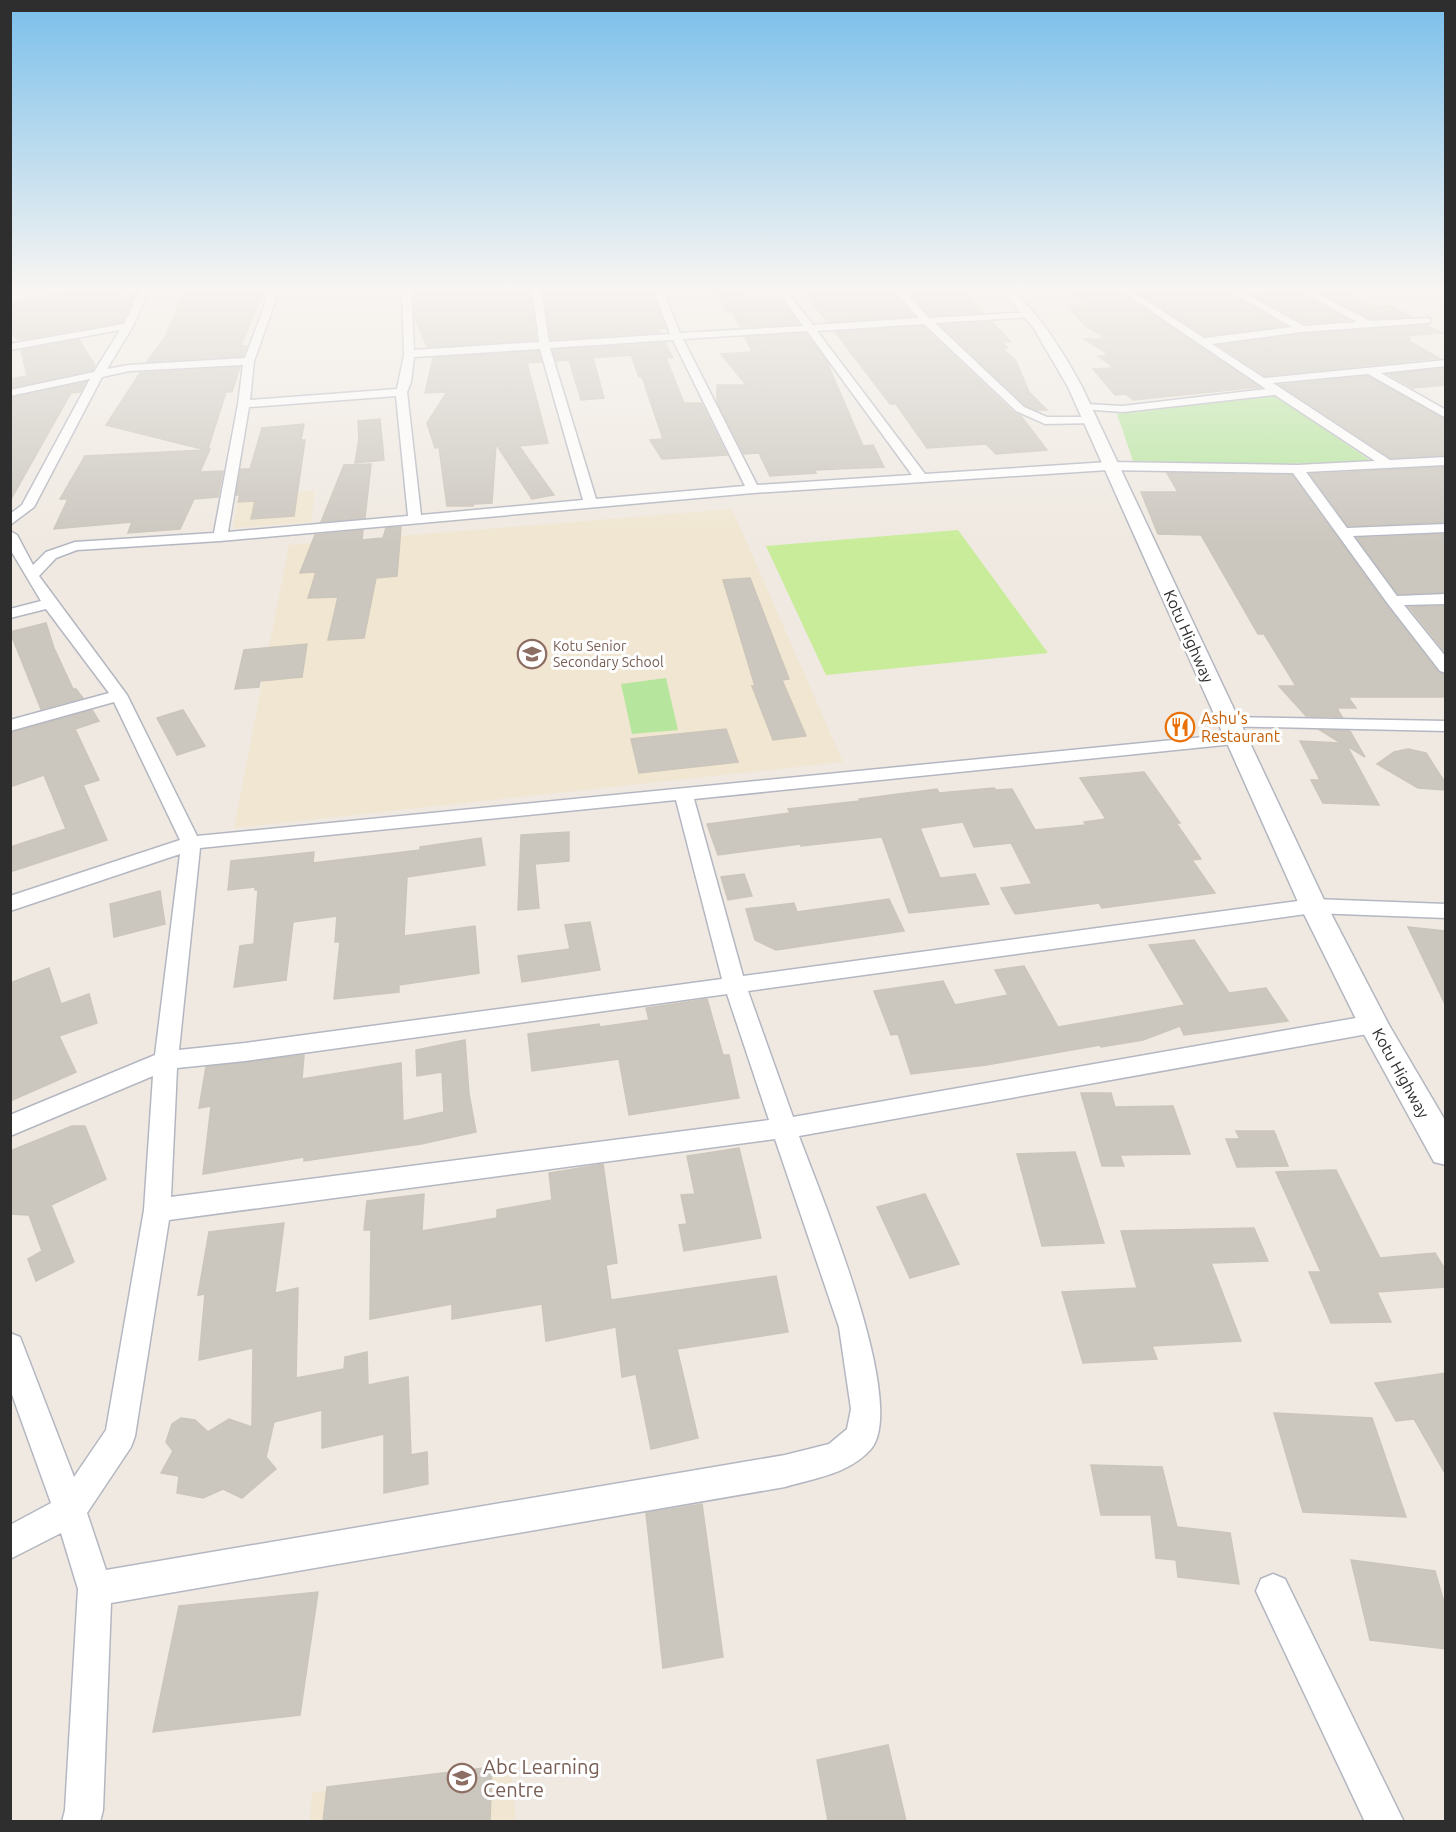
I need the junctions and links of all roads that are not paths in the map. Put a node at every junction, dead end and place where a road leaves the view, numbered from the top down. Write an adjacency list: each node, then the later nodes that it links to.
1 (105, 373): 12 (street)
2 (248, 373): 17 (street)
3 (406, 373): 15 (street)
4 (553, 373): 26 (street)
5 (695, 373): 25 (street)
6 (843, 373): 24 (street)
7 (982, 373): 18 (street)
8 (1068, 373): 18 (street, Kotu Highway)
9 (1252, 373): 13 (street)
10 (1336, 373): 13 (street)
11 (1375, 373): 19 (street)
12 (98, 375): 16 (street); 28 (street)
13 (1264, 381): 14 (street)
14 (1278, 391): 18 (street); 21 (street)
15 (401, 392): 17 (street); 27 (street)
16 (10, 393)
17 (244, 404): 31 (street)
18 (1088, 414): 22 (street, Kotu Highway)
19 (1446, 414)
20 (1446, 461): 21 (street)
21 (1386, 463): 23 (street)
22 (1113, 466): 23 (street); 24 (street); 43 (street, Kotu Highway)
23 (1298, 469): 30 (street)
24 (922, 480): 25 (street)
25 (753, 489): 26 (street)
26 (591, 504): 27 (street)
27 (415, 519): 31 (street)
28 (10, 522)
29 (1446, 528): 30 (street)
30 (1344, 532): 36 (street)
31 (220, 537): 33 (street)
32 (25, 545): 33 (street); 34 (street)
33 (75, 546): 34 (street)
34 (31, 575): 37 (street)
35 (1446, 599): 36 (street)
36 (1393, 601): 39 (street)
37 (50, 603): 38 (street); 40 (street)
38 (10, 614)
39 (1446, 668)
40 (119, 695): 41 (street); 45 (street)
41 (10, 726)
42 (1446, 726): 43 (street)
43 (1231, 731): 44 (street); 47 (street, Kotu Highway)
44 (684, 796): 45 (street); 49 (street)
45 (191, 843): 46 (street); 51 (street)
46 (10, 904)
47 (1313, 906): 48 (street); 49 (street); 50 (street, Kotu Highway)
48 (1446, 911)
49 (735, 986): 51 (street); 53 (street)
50 (1373, 1024): 53 (street); 54 (street, Kotu Highway)
51 (166, 1060): 52 (street); 55 (street)
52 (10, 1126)
53 (785, 1128): 55 (street); 59 (street)
54 (1446, 1152)
55 (157, 1210): 57 (street)
56 (10, 1347): 57 (street)
57 (70, 1510): 58 (street); 59 (street)
58 (10, 1543)
59 (95, 1588): 61 (street)
60 (1273, 1591): 62 (street)
61 (81, 1821)
62 (1385, 1821)

